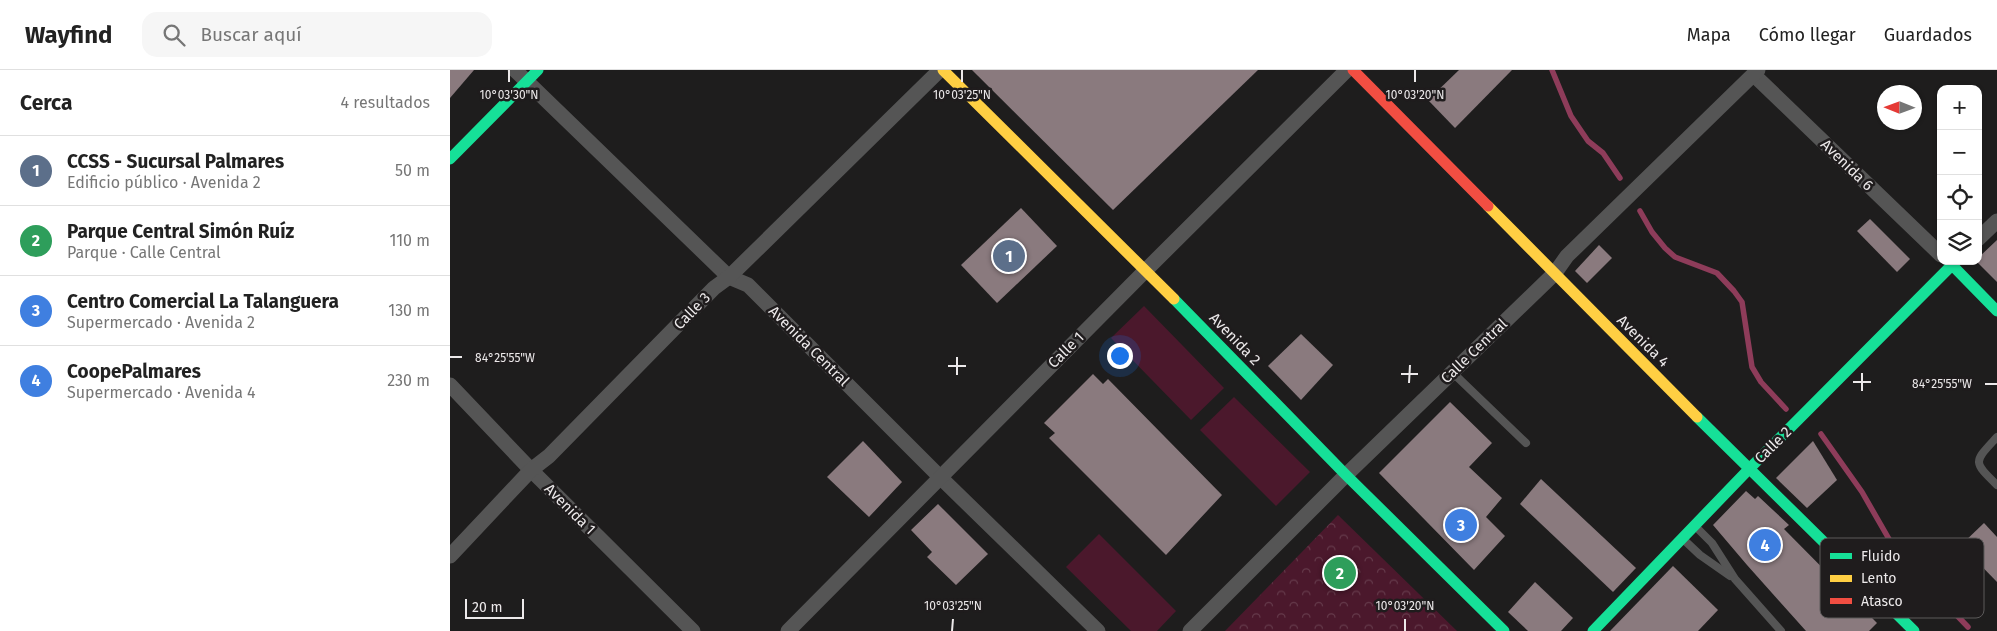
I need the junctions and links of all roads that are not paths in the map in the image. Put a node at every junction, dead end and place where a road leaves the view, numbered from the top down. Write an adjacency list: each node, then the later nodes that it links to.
1 (515, 70): 7 (street, Avenida Central)
2 (538, 70): 7 (main road)
3 (941, 70): 14 (main road, Avenida 2); 16 (street, Calle 3)
4 (1347, 70): 14 (street, Calle 1)
5 (1353, 70): 15 (main road, Avenida 4)
6 (1756, 72): 11 (street, Avenida 6); 15 (street, Calle Central)
7 (526, 82): 8 (main road); 16 (street, Avenida Central)
8 (450, 159)
9 (1997, 221): 10 (street)
10 (1982, 235)
11 (1937, 249)
12 (1945, 265): 22 (main road, Calle 2)
13 (1953, 265): 17 (main road, Avenida 6)
14 (1146, 270): 24 (main road, Avenida 2); 25 (street, Calle 1)
15 (1554, 273): 18 (street, Calle Central); 22 (main road, Avenida 4)
16 (729, 277): 23 (street, Calle 3); 25 (street, Avenida Central)
17 (1997, 311)
18 (1452, 372): 21 (lane); 24 (street, Calle Central)
19 (450, 385): 23 (street, Avenida 1)
20 (1997, 437): 26 (lane)
21 (1526, 443)
22 (1749, 469): 27 (main road, Calle 2); 29 (main road, Avenida 4)
23 (531, 470): 30 (street, Calle 3); 33 (street, Avenida 1)
24 (1346, 475): 36 (street, Calle Central); 37 (main road, Avenida 2)
25 (940, 477): 34 (street, Calle 1); 35 (street, Avenida Central)
26 (1997, 485)
27 (1695, 526): 28 (main road, Calle 2); 31 (lane)
28 (1683, 539): 31 (lane); 38 (main road, Calle 2)
29 (1820, 539)
30 (450, 556)
31 (1735, 580): 39 (lane)
32 (1901, 618): 40 (main road, Avenida 4)
33 (693, 631)
34 (788, 631)
35 (1098, 631)
36 (1190, 631)
37 (1504, 631)
38 (1593, 631)
39 (1782, 631)
40 (1914, 631)

